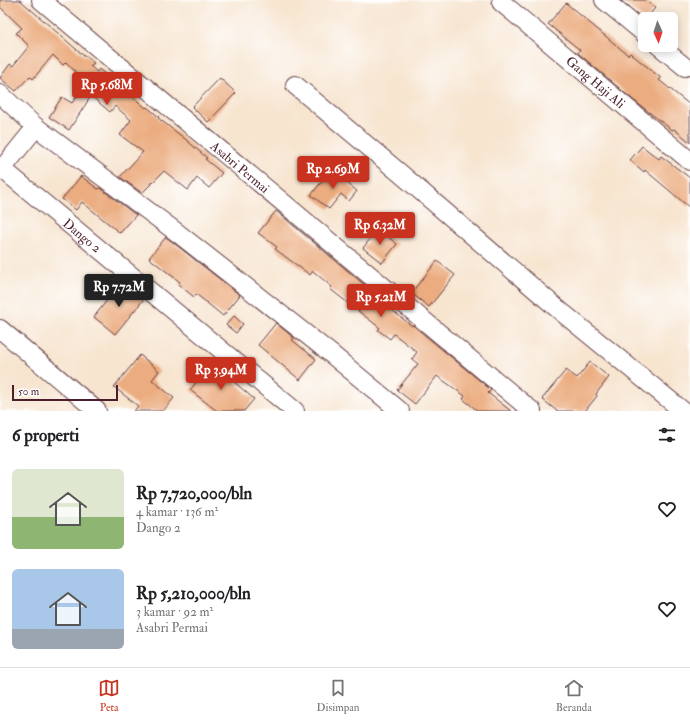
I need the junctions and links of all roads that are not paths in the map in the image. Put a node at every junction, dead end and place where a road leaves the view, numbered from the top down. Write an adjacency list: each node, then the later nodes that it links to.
1 (41, 0): 16 (street, Asabri Permai)
2 (604, 0): 4 (street)
3 (501, 2): 10 (street, Gang Haji Ali)
4 (638, 28)
5 (666, 52): 6 (street)
6 (685, 68)
7 (295, 85): 17 (street)
8 (0, 94): 9 (street)
9 (36, 127): 11 (street); 15 (street)
10 (690, 161)
11 (1, 168): 14 (street, Dango 2)
12 (0, 328): 13 (street)
13 (91, 409)
14 (295, 411)
15 (400, 411)
16 (532, 411)
17 (683, 411)

